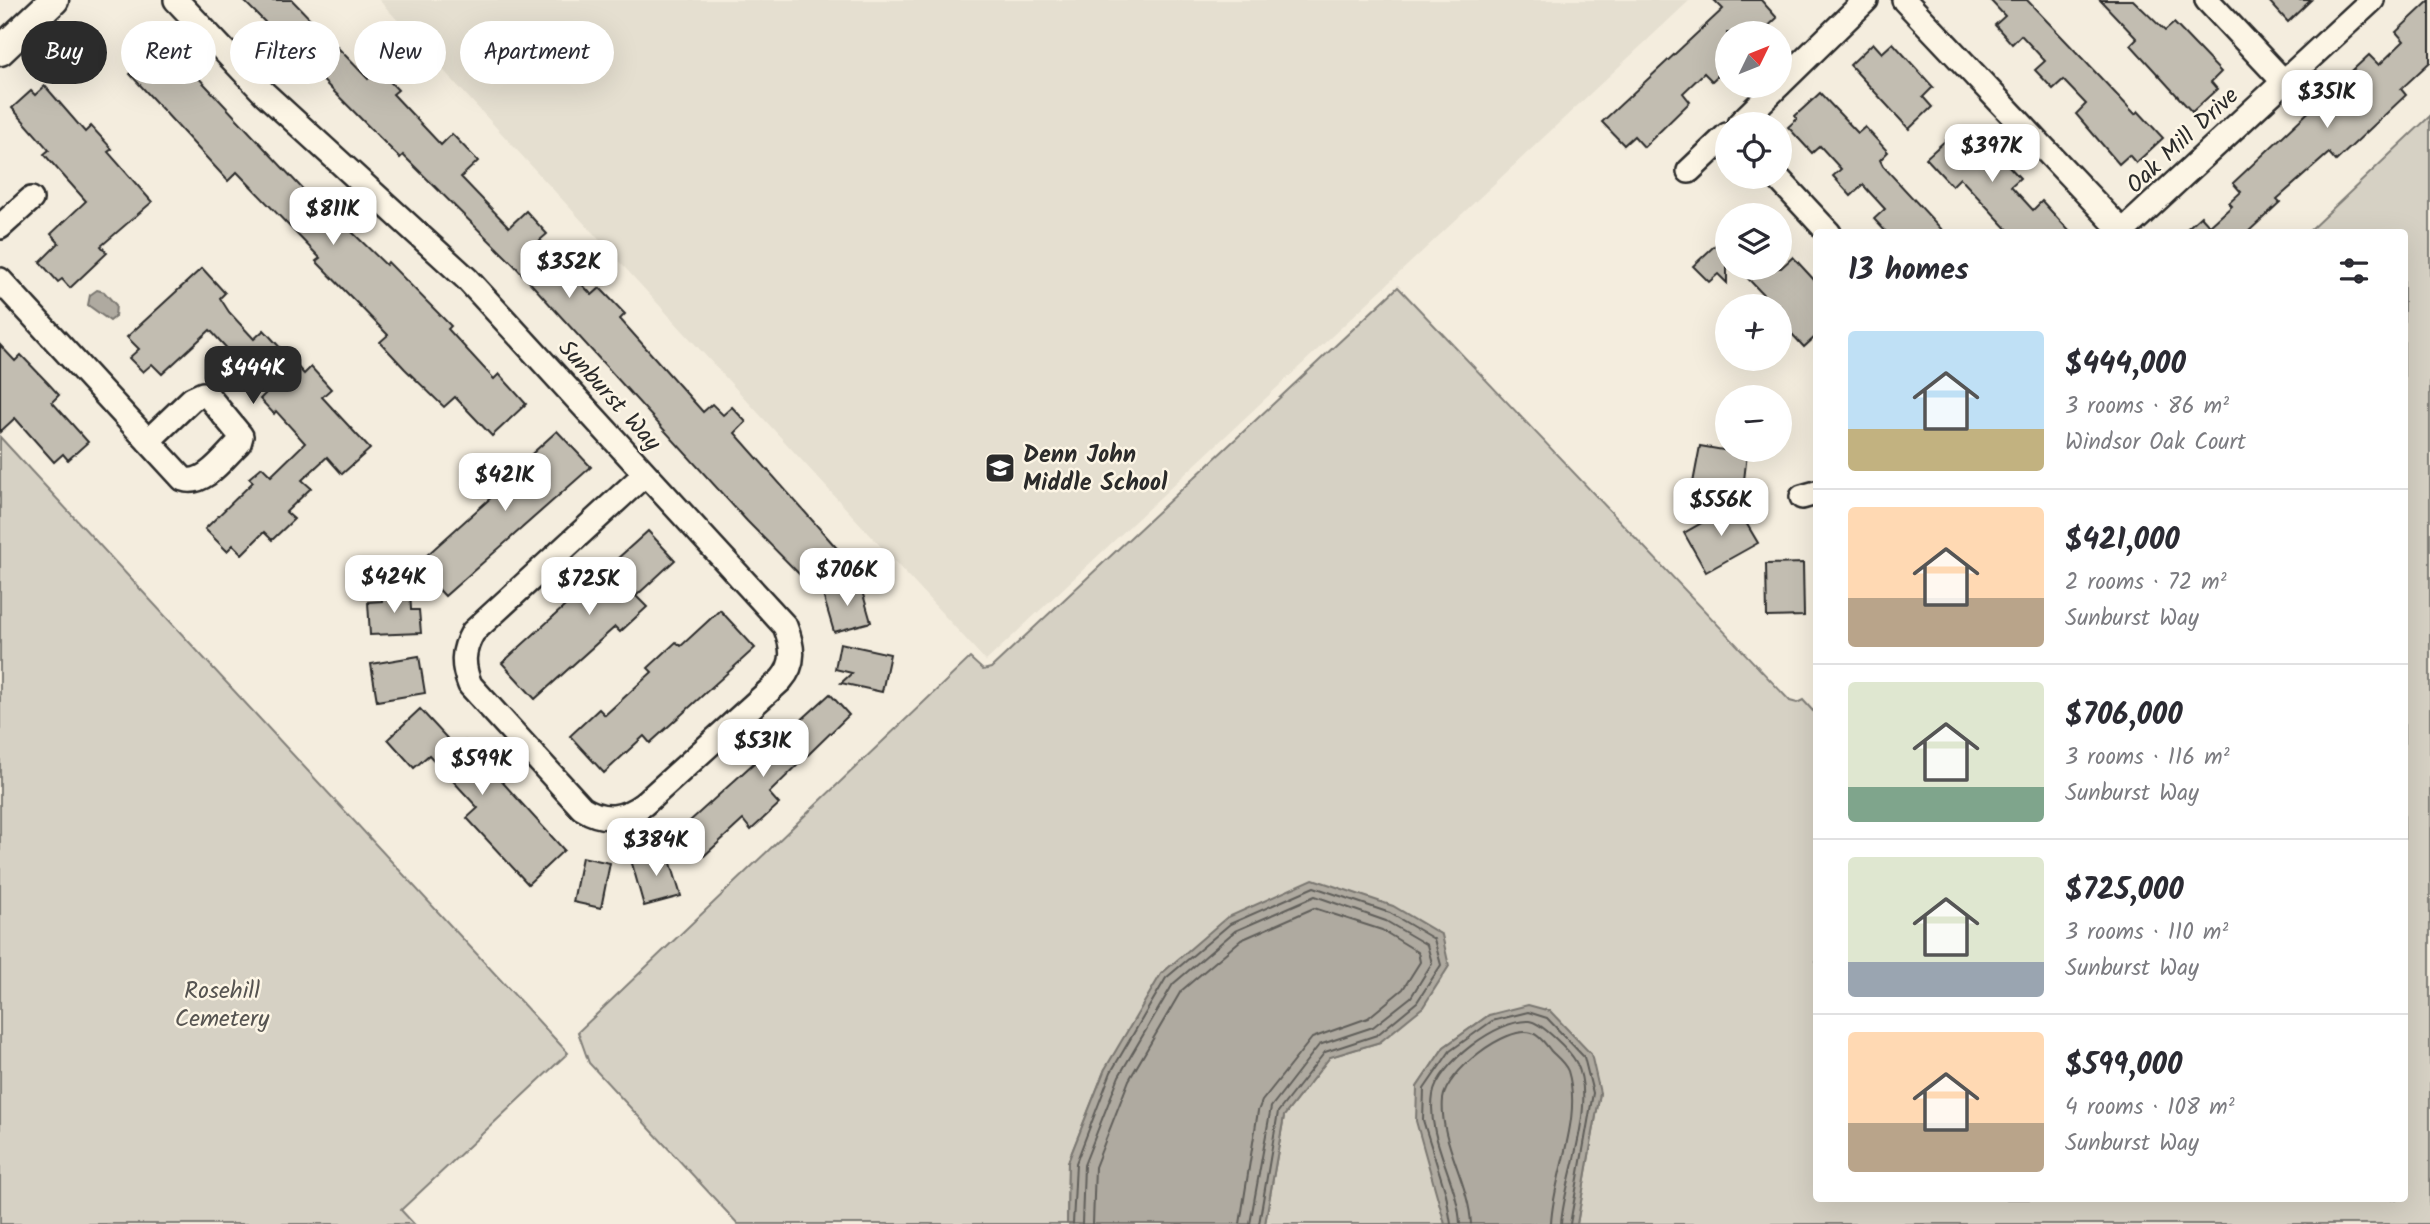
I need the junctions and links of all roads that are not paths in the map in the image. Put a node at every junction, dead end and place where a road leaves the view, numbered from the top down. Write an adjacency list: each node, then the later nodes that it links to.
1 (54, 0): 7 (street)
2 (176, 0): 22 (street, Sunburst Way)
3 (1866, 0): 8 (street)
4 (1904, 0): 18 (street)
5 (2207, 0): 9 (street)
6 (2372, 0): 9 (street, Oak Mill Drive)
7 (0, 51)
8 (1792, 72)
9 (2284, 82): 19 (street, Oak Mill Drive)
10 (1766, 98): 11 (street)
11 (1751, 112)
12 (1715, 146): 13 (street)
13 (1689, 171)
14 (1788, 189): 17 (street)
15 (31, 199): 16 (street)
16 (0, 227)
17 (1825, 229)
18 (2118, 229)
19 (2124, 229)
20 (0, 280): 21 (street)
21 (148, 441)
22 (645, 474): 22 (street, Sunburst Way)

